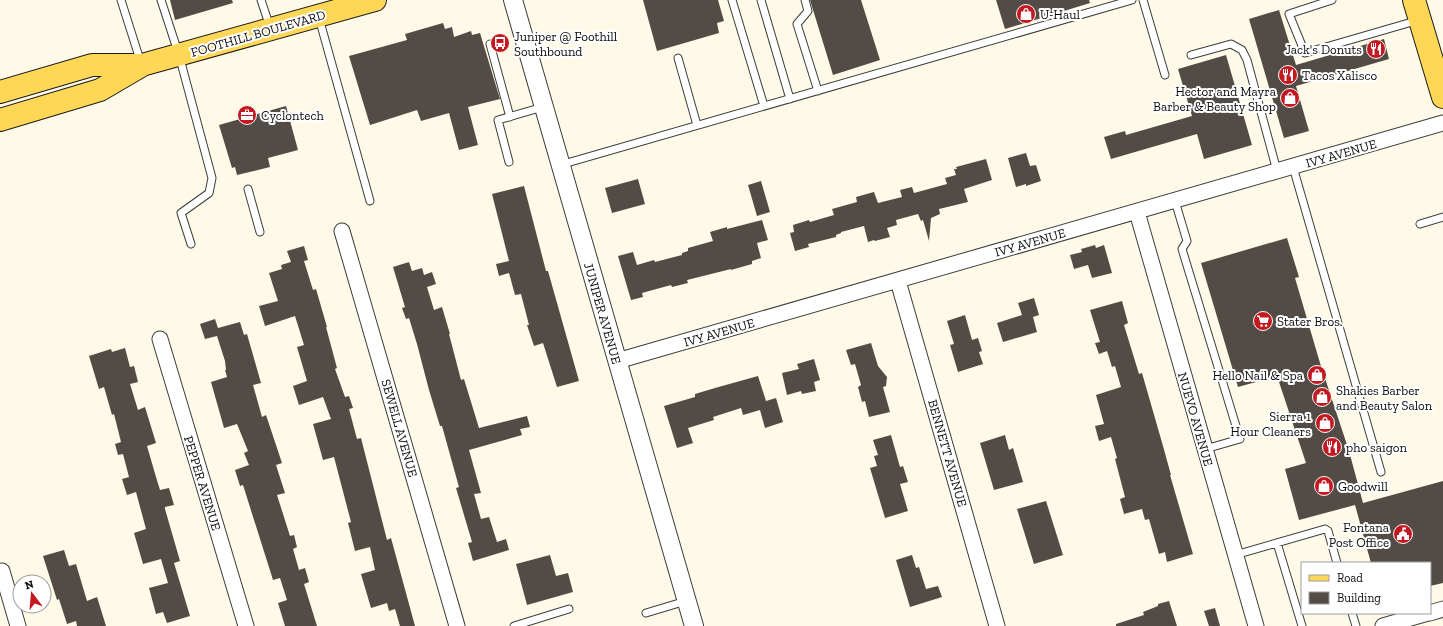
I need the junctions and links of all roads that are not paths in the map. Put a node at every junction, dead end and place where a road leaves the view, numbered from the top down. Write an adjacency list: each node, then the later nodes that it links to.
1 (121, 0): 19 (lane)
2 (161, 0): 16 (lane)
3 (261, 0): 14 (lane)
4 (374, 0): 13 (main road, FOOTHILL BOULEVARD)
5 (513, 0): 26 (street, JUNIPER AVENUE)
6 (732, 0): 25 (lane)
7 (761, 0): 24 (lane)
8 (805, 0): 21 (lane)
9 (1132, 0): 21 (lane)
10 (1143, 0): 20 (lane)
11 (1332, 0): 12 (lane)
12 (1417, 10): 23 (main road)
13 (319, 16): 14 (main road, FOOTHILL BOULEVARD); 37 (lane)
14 (270, 29): 16 (main road, FOOTHILL BOULEVARD)
15 (490, 44): 27 (lane)
16 (179, 55): 19 (main road, FOOTHILL BOULEVARD); 43 (lane)
17 (1191, 55): 34 (lane)
18 (678, 58): 30 (lane)
19 (142, 65): 22 (main road, FOOTHILL BOULEVARD); 28 (main road, FOOTHILL BOULEVARD)
20 (1165, 75)
21 (818, 91): 24 (lane)
22 (0, 92)
23 (1443, 97)
24 (790, 99): 25 (lane)
25 (764, 106): 30 (lane)
26 (543, 107): 27 (lane); 32 (street, JUNIPER AVENUE)
27 (510, 117): 31 (lane)
28 (0, 120)
29 (1443, 124): 33 (street, IVY AVENUE)
30 (697, 125): 32 (lane)
31 (509, 162)
32 (560, 165): 46 (street, JUNIPER AVENUE)
33 (1293, 167): 34 (street, IVY AVENUE); 48 (lane)
34 (1277, 171): 36 (street, IVY AVENUE)
35 (248, 189): 42 (lane)
36 (1175, 200): 38 (street, IVY AVENUE); 47 (lane)
37 (370, 202)
38 (1137, 212): 44 (street, IVY AVENUE); 47 (street, NUEVO AVENUE)
39 (1443, 217): 40 (lane)
40 (1420, 224)
41 (342, 231): 62 (street, SEWELL AVENUE)
42 (260, 232)
43 (190, 244)
44 (898, 281): 46 (street, IVY AVENUE); 65 (street, BENNETT AVENUE)
45 (160, 339): 61 (street, PEPPER AVENUE)
46 (617, 361): 53 (street, JUNIPER AVENUE)
47 (1205, 449): 50 (street, NUEVO AVENUE)
48 (1381, 472)
49 (1277, 542): 50 (lane); 51 (lane); 67 (lane)
50 (1235, 555): 66 (street, NUEVO AVENUE)
51 (1338, 562)
52 (2, 571): 60 (street)
53 (686, 601): 57 (lane); 64 (street, JUNIPER AVENUE)
54 (568, 609): 63 (lane)
55 (1443, 609): 56 (street)
56 (1431, 612)
57 (646, 613)
58 (1352, 614): 68 (lane)
59 (1425, 614): 69 (street)
60 (18, 626)
61 (246, 626)
62 (457, 626)
63 (514, 626)
64 (694, 626)
65 (997, 626)
66 (1256, 626)
67 (1302, 626)
68 (1356, 626)
69 (1383, 626)

